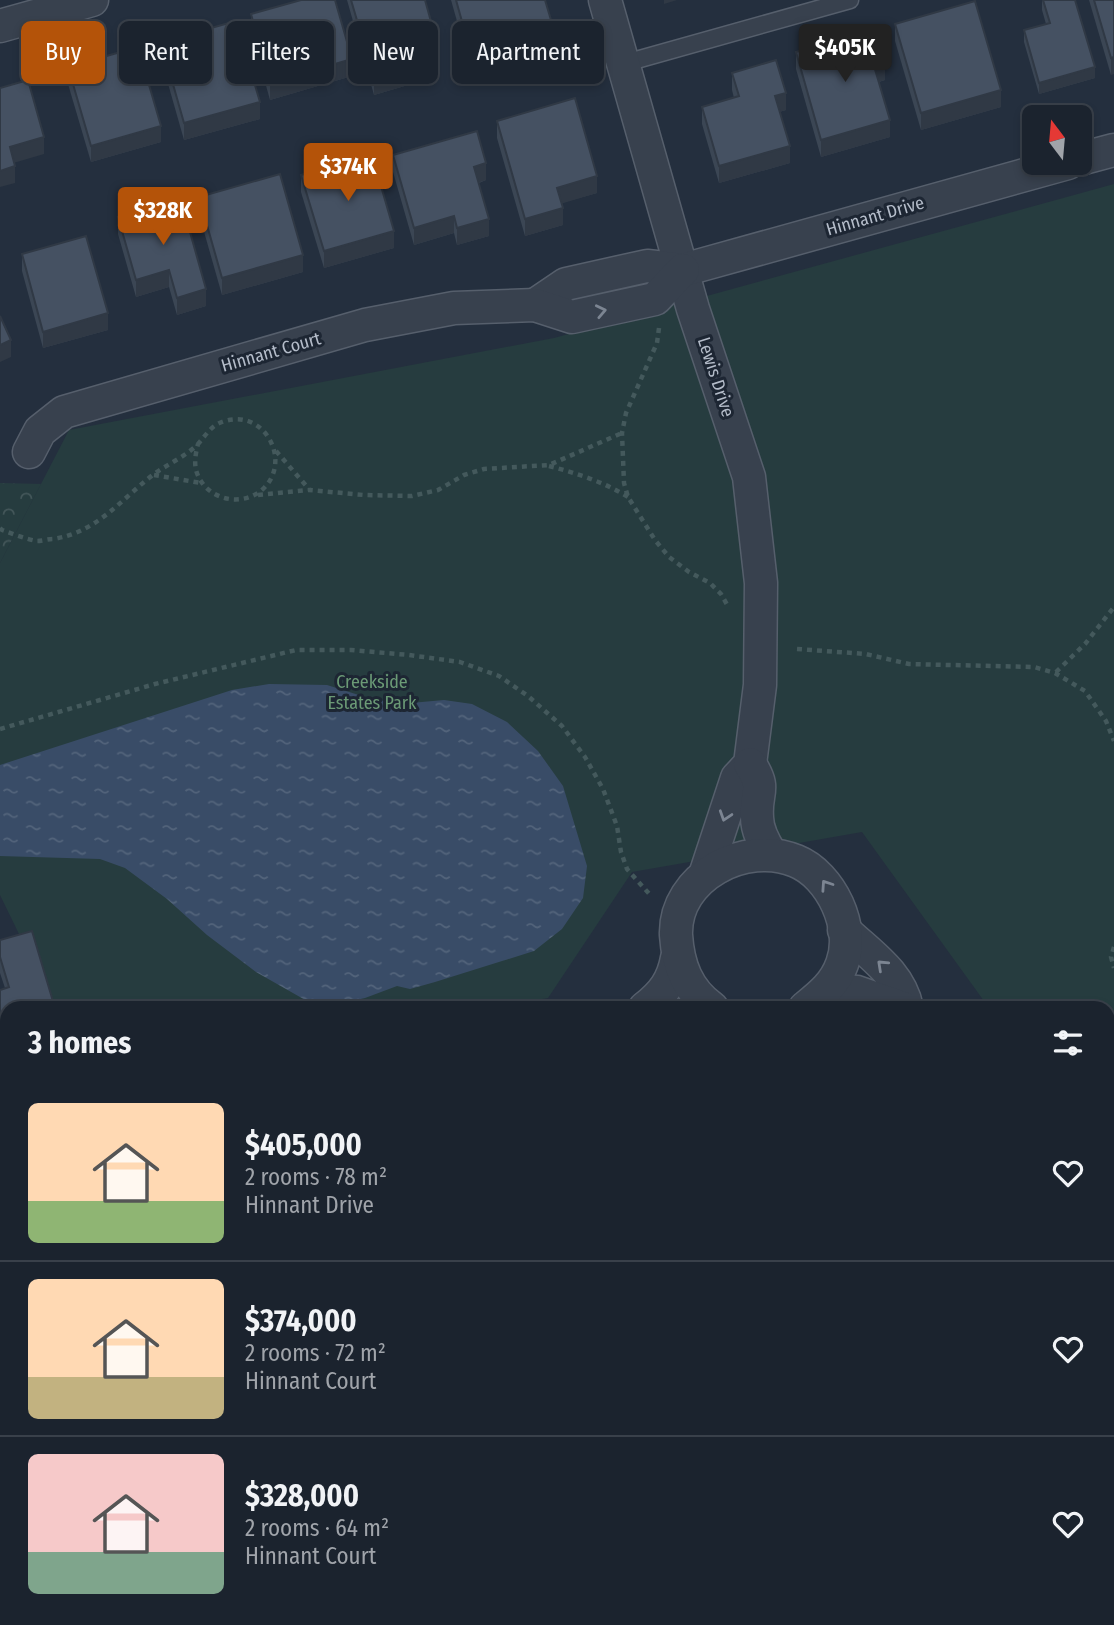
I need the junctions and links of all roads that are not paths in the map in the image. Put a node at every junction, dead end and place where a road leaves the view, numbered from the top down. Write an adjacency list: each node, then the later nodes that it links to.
1 (92, 0): 4 (street)
2 (605, 0): 5 (street, Lewis Drive)
3 (849, 0): 5 (lane)
4 (0, 26)
5 (622, 64): 9 (street, Lewis Drive)
6 (1114, 150): 7 (street)
7 (1092, 156)
8 (1025, 175): 9 (street, Hinnant Drive)
9 (683, 270): 10 (street, Hinnant Court); 11 (street, Lewis Drive)
10 (29, 452)
11 (750, 764): 12 (street, Lewis Drive); 13 (street, Lewis Drive, one-way to 13)
12 (771, 854): 13 (street); 14 (street, one-way to 12)
13 (706, 872): 15 (street)
14 (844, 930): 16 (street); 20 (street, one-way to 14)
15 (677, 958): 17 (street); 18 (street)
16 (817, 999): 19 (street)
17 (654, 1001)
18 (704, 1001)
19 (884, 1001)
20 (905, 1001)

